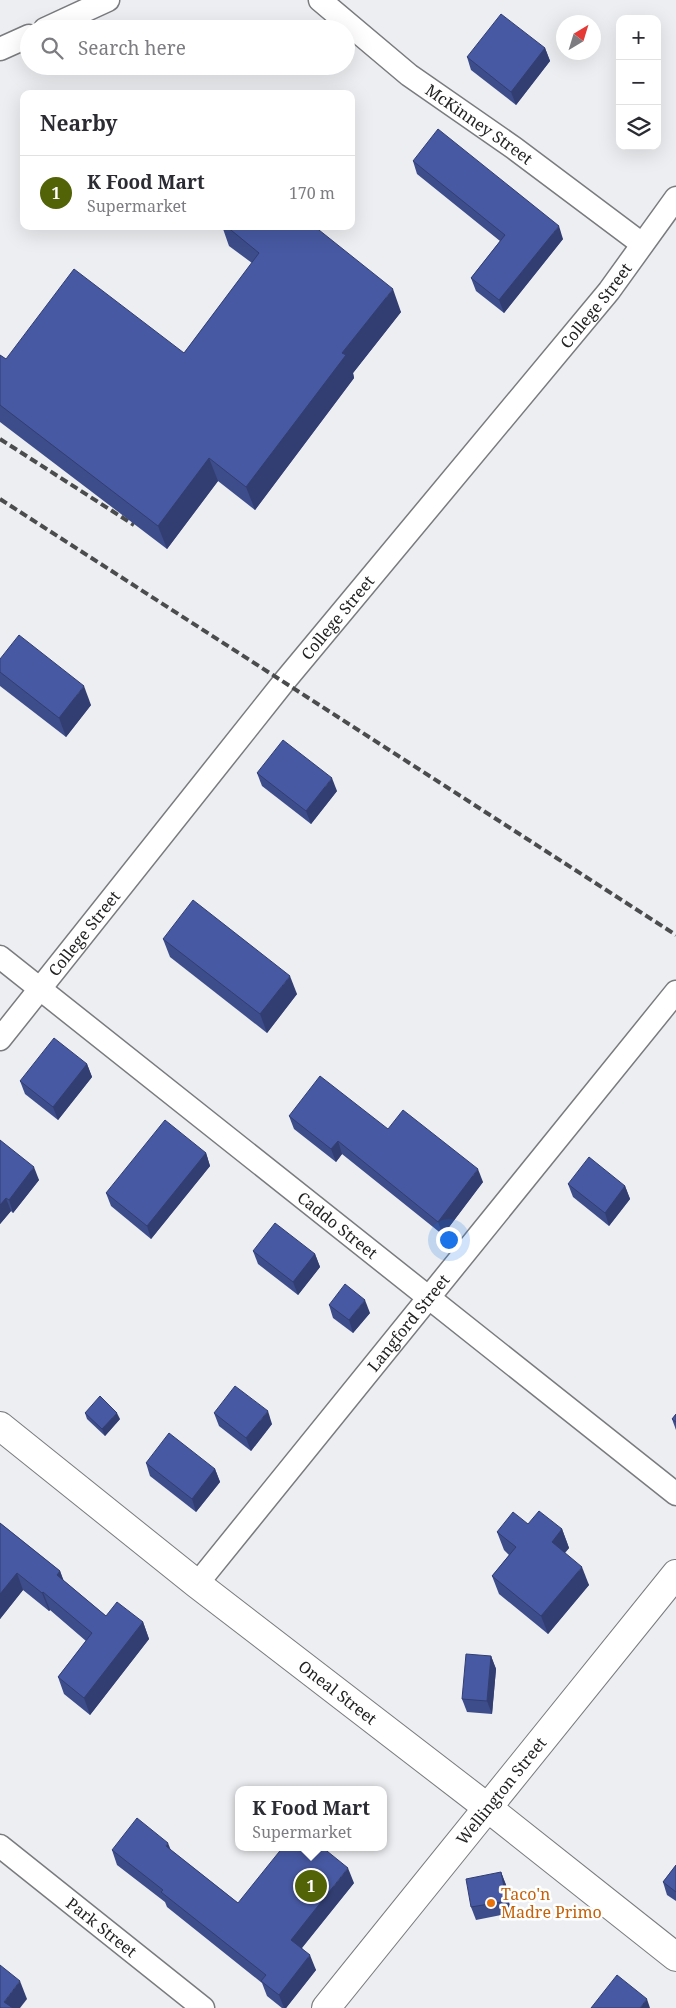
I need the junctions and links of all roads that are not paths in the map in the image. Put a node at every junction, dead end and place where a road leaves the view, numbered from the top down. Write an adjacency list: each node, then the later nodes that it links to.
1 (108, 0): 3 (street)
2 (320, 0): 4 (street, McKinney Street)
3 (65, 20)
4 (344, 20)
5 (355, 29): 9 (street, McKinney Street)
6 (20, 40): 7 (street)
7 (0, 49)
8 (676, 198): 9 (street, College Street)
9 (642, 244): 11 (street, College Street)
10 (0, 957): 11 (street, Caddo Street)
11 (40, 989): 13 (street, College Street); 14 (street, Caddo Street)
12 (676, 992): 14 (street, Langford Street)
13 (0, 1040)
14 (429, 1298): 16 (street, Caddo Street); 18 (street, Langford Street)
15 (0, 1426): 18 (street, Oneal Street)
16 (676, 1494)
17 (676, 1574): 19 (street, Wellington Street)
18 (197, 1584): 19 (street, Oneal Street)
19 (488, 1808): 21 (street, Oneal Street); 23 (street, Wellington Street)
20 (0, 1846): 22 (street, Park Street)
21 (676, 1958)
22 (203, 2008)
23 (326, 2008)

